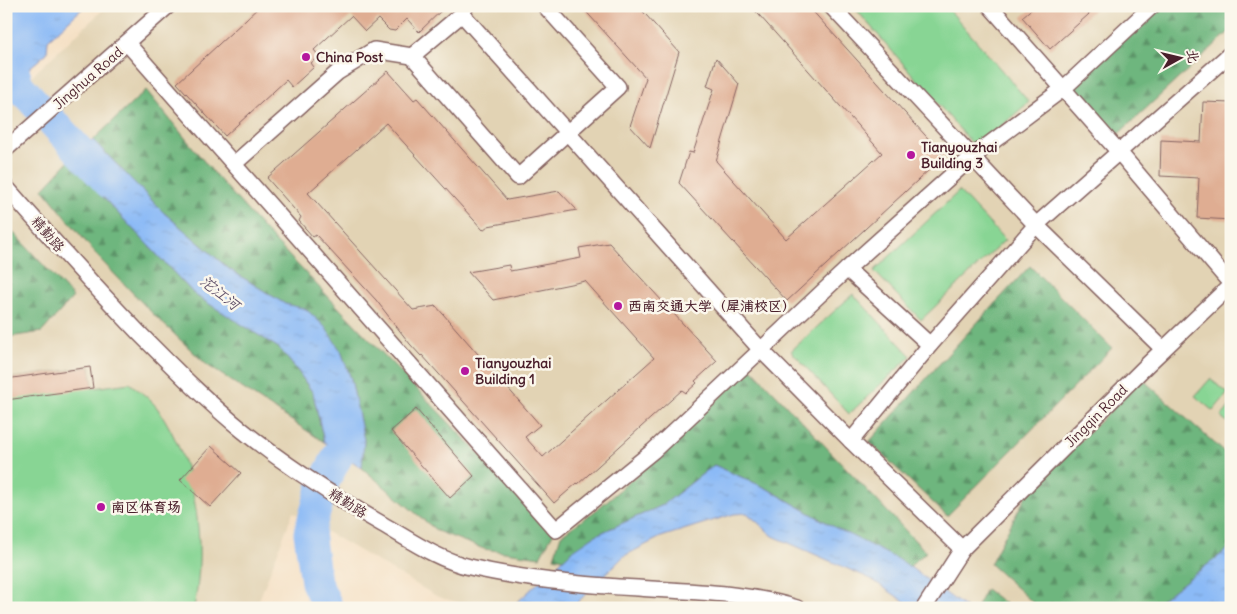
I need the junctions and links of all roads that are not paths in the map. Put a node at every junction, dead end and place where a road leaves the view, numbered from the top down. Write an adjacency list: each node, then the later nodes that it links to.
1 (168, 6): 7 (street, Jinghua Road)
2 (545, 6): 11 (street)
3 (831, 6): 14 (street)
4 (990, 6): 10 (street)
5 (1152, 6): 10 (street)
6 (464, 10): 9 (street); 11 (street)
7 (127, 43): 12 (street, Jinghua Road); 15 (street)
8 (1231, 53): 13 (street)
9 (412, 56): 11 (street); 15 (street)
10 (1064, 88): 13 (street); 14 (street)
11 (567, 133): 22 (street)
12 (11, 146)
13 (1119, 152): 17 (street); 19 (street)
14 (972, 157): 17 (street); 18 (street)
15 (234, 164): 22 (street)
16 (6, 186): 25 (street, 精勤路)
17 (1036, 225): 20 (street); 21 (street)
18 (847, 269): 20 (street); 22 (street)
19 (1231, 285): 21 (street, Jingqin Road)
20 (930, 345): 23 (street)
21 (1163, 349): 24 (street, Jingqin Road)
22 (761, 350): 23 (street)
23 (851, 441): 24 (street)
24 (962, 549): 26 (street, Jingqin Road)
25 (796, 608)
26 (924, 608)

